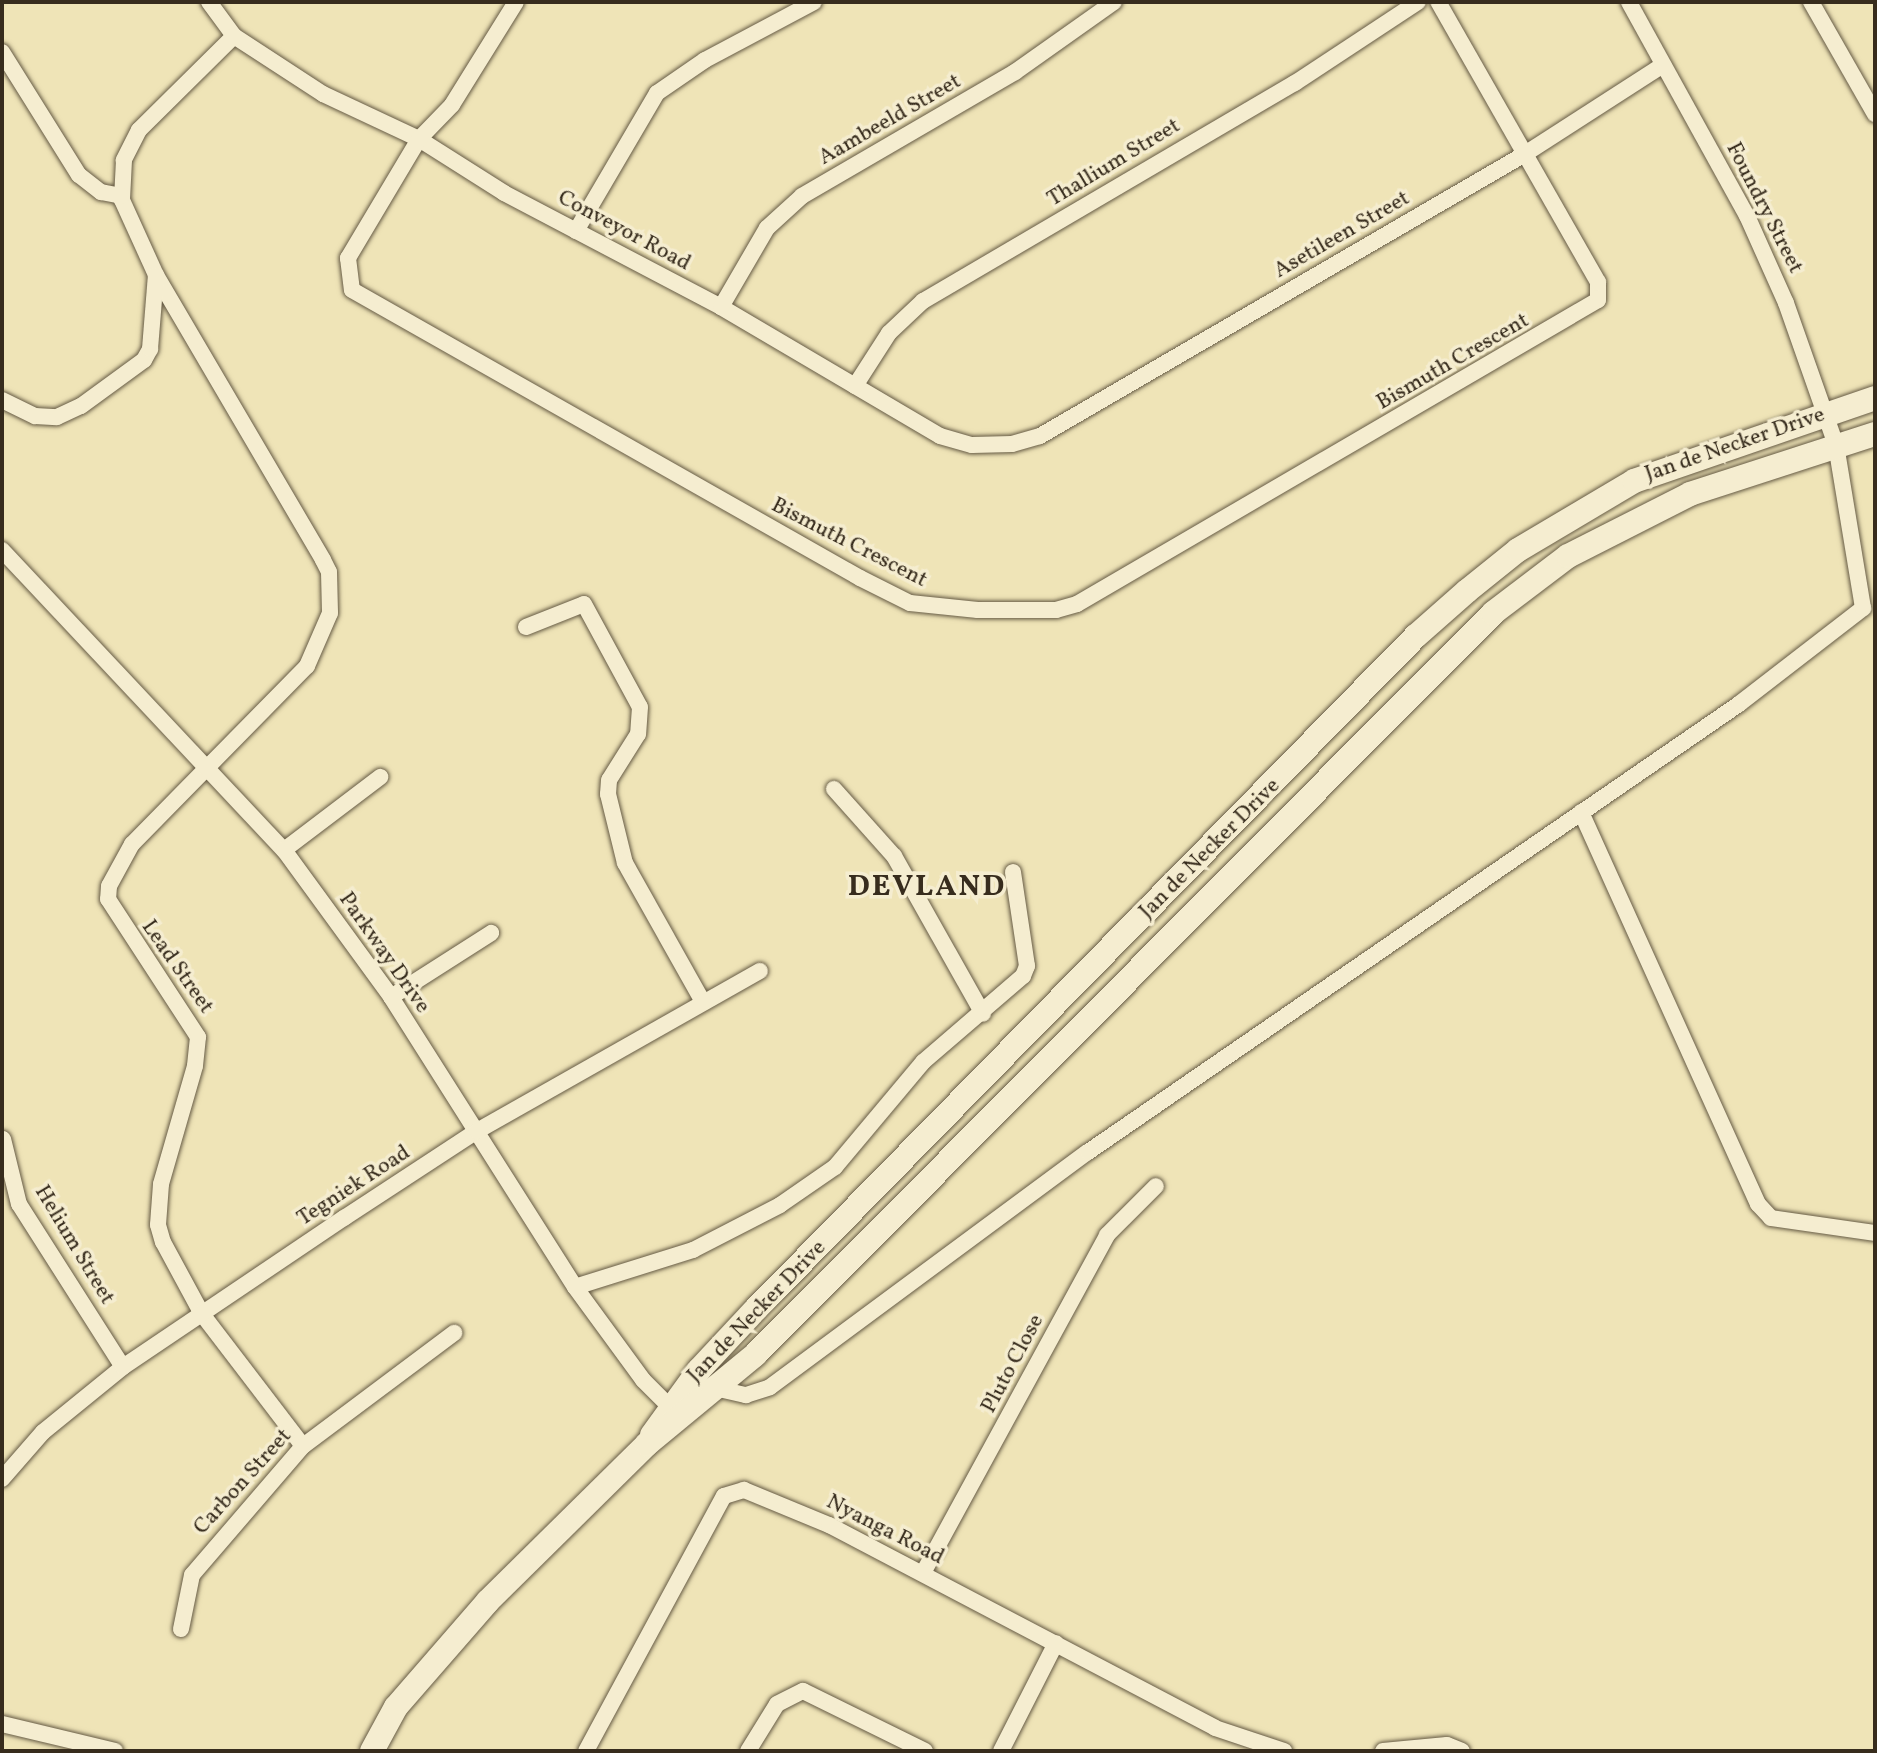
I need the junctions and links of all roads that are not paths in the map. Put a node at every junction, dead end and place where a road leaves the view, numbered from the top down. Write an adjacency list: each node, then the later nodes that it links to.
1 (209, 2): 9 (street, Conveyor Road)
2 (814, 2): 16 (street)
3 (1114, 2): 18 (street, Aambeeld Street)
4 (1418, 2): 19 (street, Thallium Street)
5 (1438, 2): 14 (street)
6 (1629, 2): 11 (street, Foundry Street)
7 (1811, 2): 12 (street)
8 (508, 4): 13 (street)
9 (234, 36): 13 (street, Conveyor Road); 15 (street)
10 (2, 52): 15 (street)
11 (1663, 65): 14 (street, Asetileen Street); 22 (street, Foundry Street)
12 (1875, 114)
13 (419, 139): 14 (street, Bismuth Crescent); 16 (street, Conveyor Road)
14 (1525, 154): 24 (street, Asetileen Street)
15 (122, 196): 17 (street)
16 (576, 231): 18 (street, Conveyor Road)
17 (156, 275): 21 (street); 28 (street)
18 (721, 307): 19 (street, Conveyor Road)
19 (855, 386): 24 (street, Conveyor Road)
20 (1875, 398): 22 (main road, Jan de Necker Drive)
21 (2, 400)
22 (1824, 414): 25 (street, Foundry Street); 48 (main road, Jan de Necker Drive)
23 (1875, 434): 25 (main road, Jan de Necker Drive)
24 (1040, 436)
25 (1836, 445): 31 (street, Foundry Street); 47 (main road, Jan de Necker Drive)
26 (2, 550): 28 (street, Parkway Drive)
27 (526, 627): 37 (street)
28 (207, 764): 32 (street, Parkway Drive); 44 (street, Lead Street)
29 (380, 777): 32 (street)
30 (834, 789): 38 (street)
31 (1581, 812): 42 (street); 47 (street)
32 (284, 850): 36 (street, Parkway Drive)
33 (1013, 872): 38 (street)
34 (491, 933): 36 (street)
35 (760, 971): 37 (street, Tegniek Road)
36 (391, 997): 39 (street, Parkway Drive)
37 (703, 1002): 39 (street, Tegniek Road)
38 (983, 1014): 43 (street)
39 (477, 1131): 43 (street, Parkway Drive); 44 (street, Tegniek Road)
40 (3, 1139): 46 (street, Helium Street)
41 (1156, 1186): 51 (street, Pluto Close)
42 (1875, 1233)
43 (575, 1287): 48 (street, Parkway Drive)
44 (202, 1314): 46 (street, Tegniek Road); 49 (street)
45 (454, 1333): 49 (street, Carbon Street)
46 (123, 1367): 50 (street, Tegniek Road)
47 (719, 1389): 48 (main road, Jan de Necker Drive)
48 (676, 1412): 56 (main road, Jan de Necker Drive)
49 (303, 1446): 52 (street, Carbon Street)
50 (2, 1479)
51 (923, 1573): 53 (street, Nyanga Road); 57 (street, Nyanga Road)
52 (181, 1629)
53 (1056, 1643): 60 (street); 61 (street, Nyanga Road)
54 (2, 1724): 55 (street)
55 (115, 1751)
56 (372, 1751)
57 (586, 1751)
58 (748, 1751): 59 (street)
59 (925, 1751)
60 (1001, 1751)
61 (1284, 1751)
62 (1383, 1751): 63 (street)
63 (1462, 1751)

